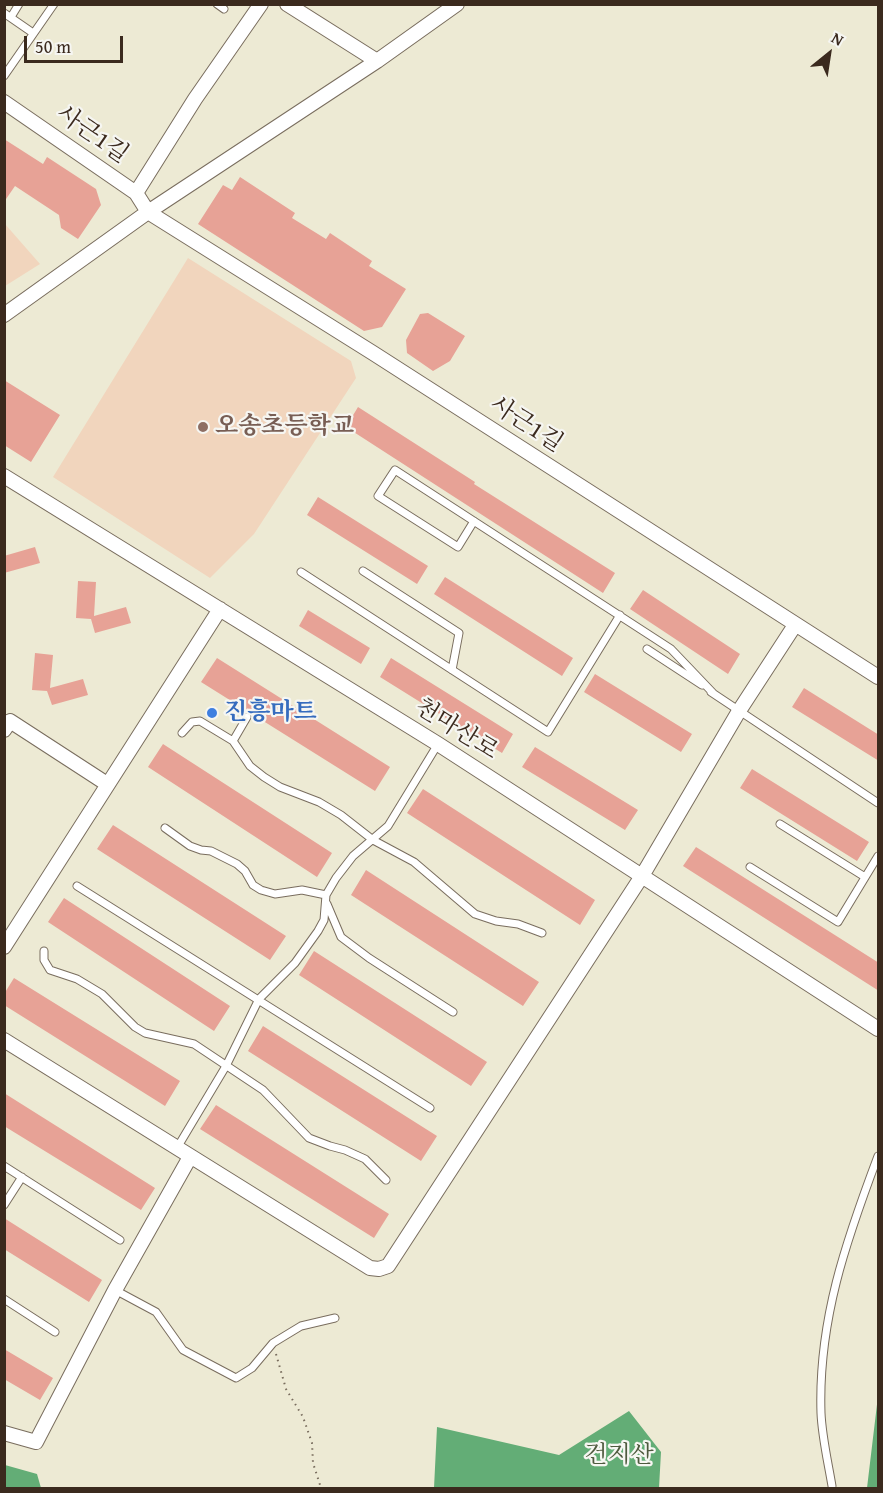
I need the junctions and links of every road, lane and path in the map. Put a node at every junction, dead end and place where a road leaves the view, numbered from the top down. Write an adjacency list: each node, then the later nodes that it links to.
1 (19, 4): 6 (lane)
2 (54, 4): 7 (lane)
3 (261, 4): 11 (street)
4 (287, 4): 8 (street)
5 (457, 4): 8 (street)
6 (8, 15): 7 (lane)
7 (33, 33): 9 (lane)
8 (377, 61): 12 (street)
9 (4, 76)
10 (4, 102): 11 (street, 사근1길)
11 (136, 193): 12 (street, 사근1길)
12 (148, 212): 13 (street); 20 (street, 사근1길)
13 (4, 315)
14 (4, 476): 18 (street, 천마산로)
15 (474, 521): 15 (lane); 19 (lane)
16 (363, 571): 22 (lane)
17 (301, 572): 22 (lane)
18 (220, 609): 30 (street, 천마산로); 31 (street)
19 (620, 615): 22 (lane); 24 (lane)
20 (795, 625): 23 (street, 사근1길); 25 (street)
21 (647, 649): 24 (lane)
22 (452, 670)
23 (879, 677)
24 (713, 693): 25 (lane)
25 (739, 711): 32 (lane); 38 (street)
26 (247, 717): 29 (lane)
27 (4, 730): 31 (street)
28 (182, 733): 29 (lane)
29 (233, 741): 35 (lane)
30 (438, 744): 35 (lane); 38 (street, 천마산로)
31 (107, 784): 44 (street)
32 (879, 803)
33 (780, 824): 39 (lane)
34 (165, 828): 41 (lane)
35 (372, 840): 41 (lane); 43 (lane)
36 (879, 856): 39 (lane)
37 (750, 867): 39 (lane)
38 (642, 876): 48 (street, 천마산로); 54 (street)
39 (865, 877)
40 (77, 886): 46 (lane)
41 (326, 895): 42 (lane)
42 (327, 904): 46 (lane); 47 (lane)
43 (542, 933)
44 (4, 947)
45 (44, 951): 50 (lane)
46 (259, 999): 50 (lane); 51 (lane)
47 (453, 1012)
48 (879, 1029)
49 (4, 1040): 52 (street)
50 (226, 1066): 52 (lane); 57 (lane)
51 (430, 1108)
52 (177, 1148): 54 (street)
53 (879, 1156): 66 (lane)
54 (190, 1157): 60 (street)
55 (4, 1166): 56 (lane)
56 (22, 1177): 58 (lane); 59 (lane)
57 (386, 1180)
58 (4, 1204)
59 (120, 1240)
60 (115, 1290): 64 (lane); 65 (street)
61 (4, 1299): 63 (lane)
62 (335, 1318): 64 (lane)
63 (55, 1332)
64 (273, 1343): 67 (path)
65 (4, 1432)
66 (832, 1486)
67 (321, 1488)

